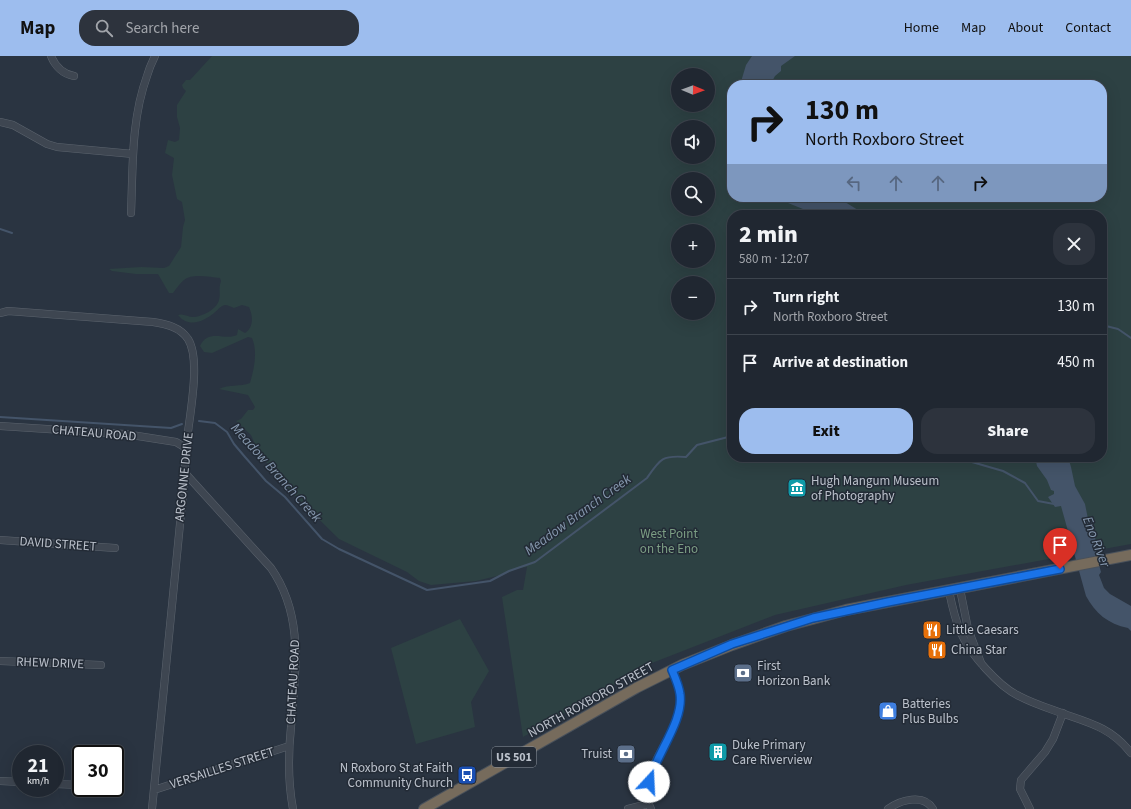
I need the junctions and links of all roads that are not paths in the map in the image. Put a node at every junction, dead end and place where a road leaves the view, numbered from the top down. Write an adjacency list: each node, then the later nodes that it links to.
1 (51, 56): 3 (street)
2 (155, 56): 5 (street)
3 (74, 76)
4 (0, 122): 5 (street)
5 (133, 154): 6 (street)
6 (131, 213)
7 (0, 313): 9 (street, ARGONNE DRIVE)
8 (0, 426): 9 (street, CHATEAU ROAD)
9 (186, 448): 10 (street, ARGONNE DRIVE)
10 (185, 473): 21 (street, CHATEAU ROAD); 25 (street, ARGONNE DRIVE)
11 (0, 540): 12 (street, DAVID STREET)
12 (115, 548)
13 (1131, 555): 14 (highway, NORTH ROXBORO STREET / US 501)
14 (960, 589): 15 (highway, NORTH ROXBORO STREET / US 501); 18 (street)
15 (950, 591): 18 (street); 19 (highway, NORTH ROXBORO STREET / US 501)
16 (0, 661): 17 (street, RHEW DRIVE)
17 (101, 665)
18 (982, 665): 20 (street)
19 (672, 670): 26 (street); 29 (highway, NORTH ROXBORO STREET / US 501)
20 (1063, 713): 22 (street); 33 (street)
21 (289, 746): 25 (street, VERSAILLES STREET); 28 (street, CHATEAU ROAD)
22 (1131, 753)
23 (0, 781): 24 (street)
24 (12, 782)
25 (154, 790): 27 (street, ARGONNE DRIVE)
26 (648, 807): 30 (street)
27 (152, 809)
28 (293, 809)
29 (424, 809)
30 (628, 809)
31 (888, 809): 32 (street)
32 (933, 809)
33 (1030, 809)

